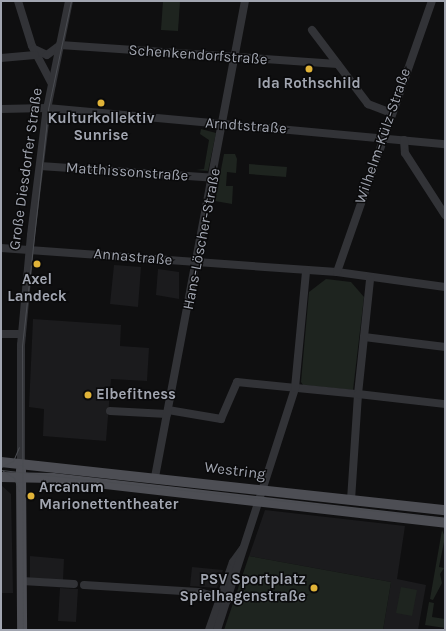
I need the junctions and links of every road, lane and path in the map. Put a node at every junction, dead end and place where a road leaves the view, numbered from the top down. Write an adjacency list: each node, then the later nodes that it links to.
1 (18, 1): 7 (street)
2 (69, 1): 6 (street, Große Diesdorfer Straße)
3 (245, 1): 9 (street, Hans-Löscher-Straße)
4 (432, 1): 15 (street, Wilhelm-Külz-Straße)
5 (312, 30): 11 (street)
6 (60, 45): 7 (street); 9 (street, Schenkendorfstraße); 12 (street, Große Diesdorfer Straße)
7 (32, 46): 8 (street)
8 (36, 55): 10 (street); 12 (street)
9 (235, 57): 11 (street, Schenkendorfstraße); 16 (street, Hans-Löscher-Straße)
10 (1, 58)
11 (337, 64): 15 (street)
12 (52, 84): 13 (street, Große Diesdorfer Straße)
13 (47, 108): 14 (street, Arndtstraße); 16 (street, Arndtstraße); 20 (street, Große Diesdorfer Straße)
14 (1, 109)
15 (391, 113): 17 (street, Wilhelm-Külz-Straße)
16 (224, 125): 17 (street, Arndtstraße); 21 (street, Hans-Löscher-Straße)
17 (382, 137): 18 (street, Arndtstraße); 27 (street, Wilhelm-Külz-Straße)
18 (404, 140): 19 (street, Arndtstraße); 22 (street)
19 (445, 144)
20 (40, 166): 21 (street, Matthissonstraße); 24 (street, Große Diesdorfer Straße)
21 (214, 178): 25 (street, Hans-Löscher-Straße)
22 (445, 215)
23 (1, 248): 24 (street, Annastraße)
24 (30, 248): 25 (street, Annastraße); 31 (street, Große Diesdorfer Straße)
25 (196, 262): 26 (street, Annastraße); 38 (street, Hans-Löscher-Straße)
26 (306, 272): 27 (street, Annastraße); 34 (street)
27 (337, 272): 28 (street, Annastraße)
28 (370, 279): 29 (street, Annastraße); 32 (street)
29 (445, 288)
30 (1, 334): 31 (street)
31 (22, 334): 40 (street, Große Diesdorfer Straße)
32 (364, 337): 33 (street); 35 (street)
33 (445, 347)
34 (295, 388): 35 (street); 38 (street); 44 (street)
35 (358, 394): 36 (street); 45 (street)
36 (445, 404)
37 (110, 411): 38 (street)
38 (167, 412): 43 (street, Hans-Löscher-Straße)
39 (1, 462): 40 (main road, Westring)
40 (21, 462): 42 (main road, Große Diesdorfer Straße); 43 (main road, Westring)
41 (1, 477): 42 (main road, Westring)
42 (21, 477): 46 (main road, Westring); 49 (main road, Große Diesdorfer Straße)
43 (155, 477): 44 (main road, Westring)
44 (262, 489): 45 (main road, Westring); 46 (street)
45 (351, 500): 47 (main road, Westring)
46 (257, 503): 48 (main road, Westring); 52 (street)
47 (445, 510)
48 (445, 523)
49 (22, 581): 50 (street); 53 (main road, Große Diesdorfer Straße)
50 (74, 584)
51 (84, 586): 52 (street)
52 (224, 599): 54 (street); 55 (street)
53 (22, 630)
54 (209, 630)
55 (217, 630)

